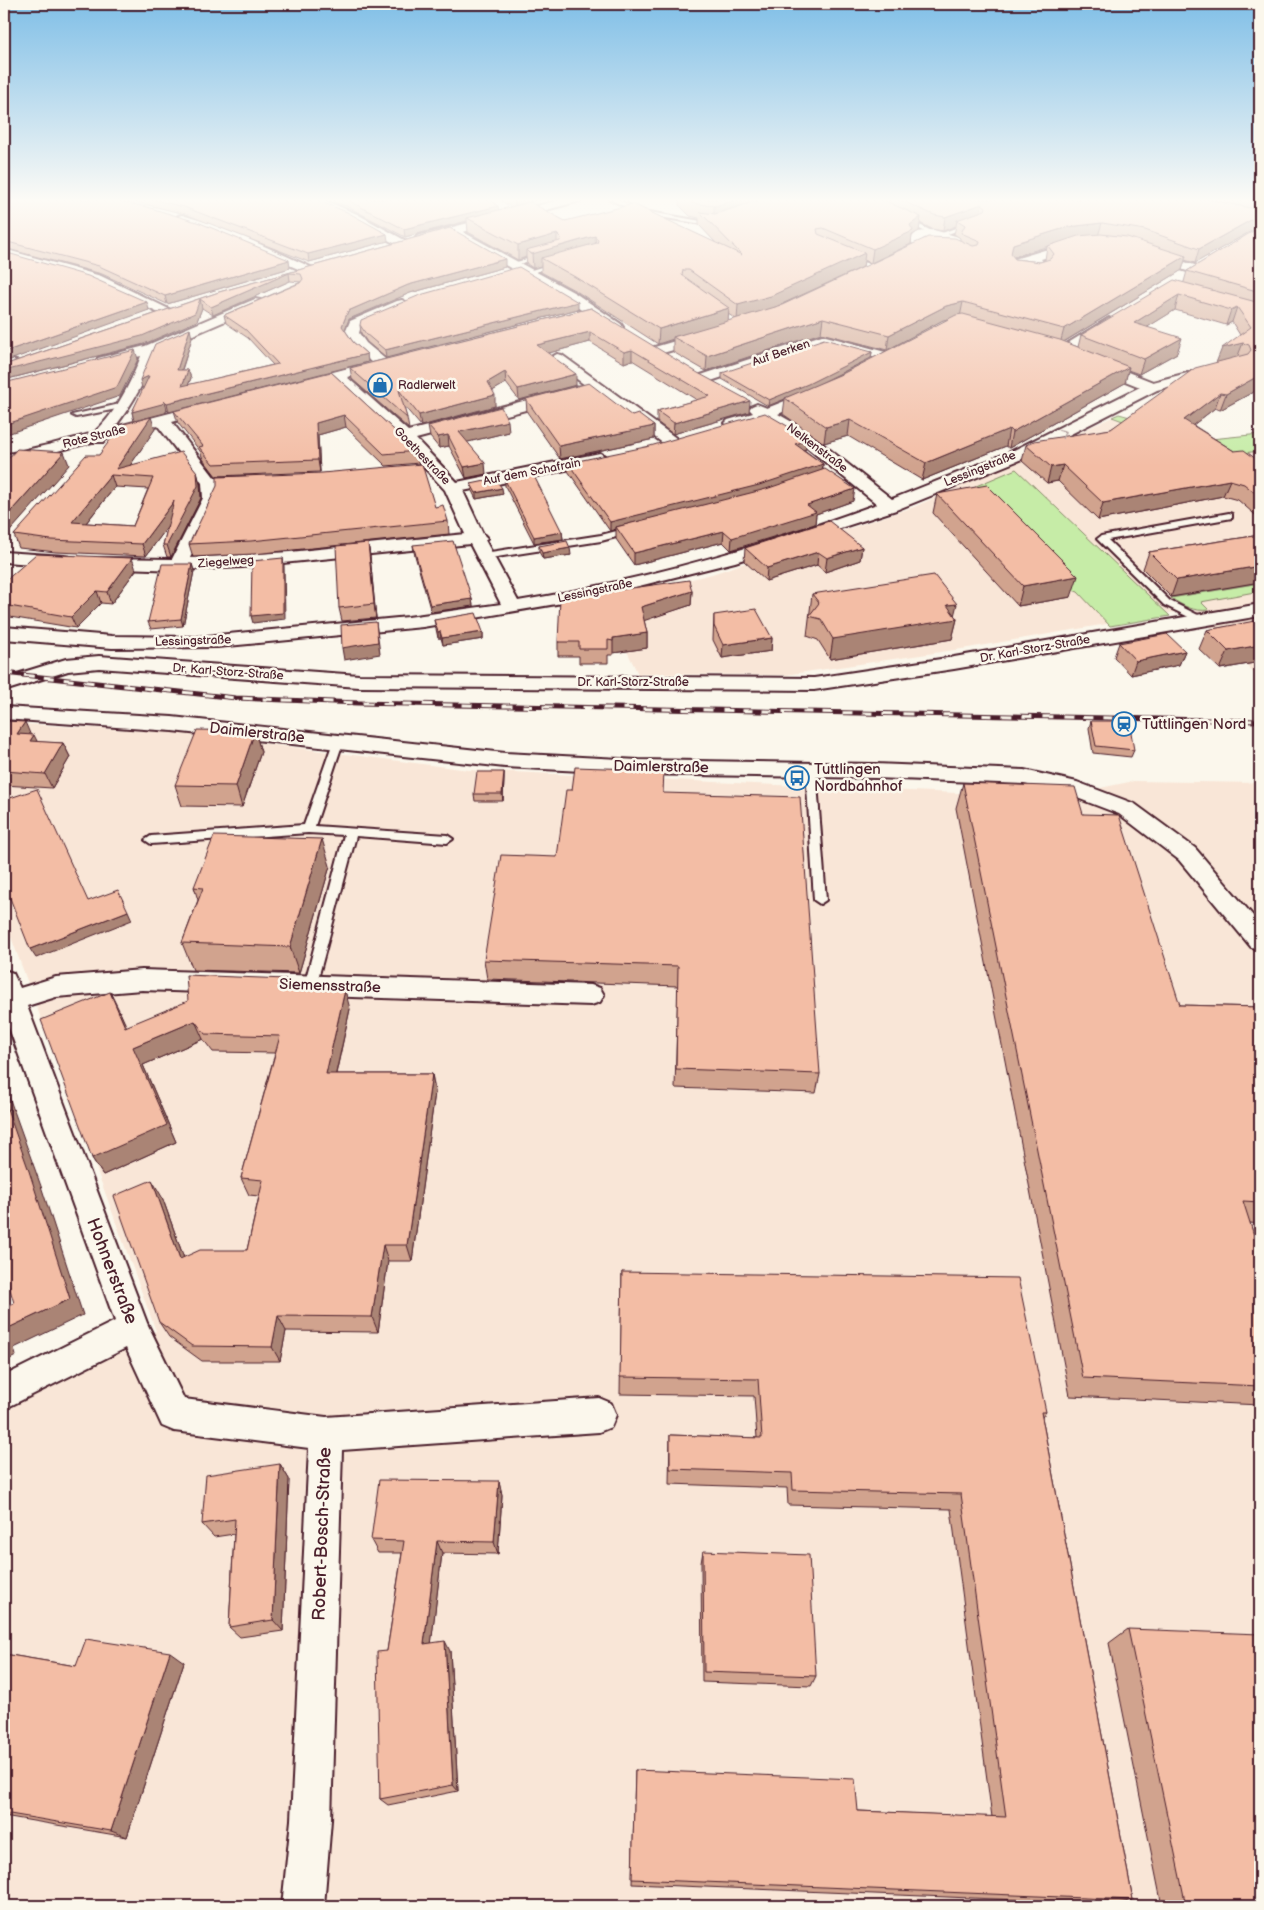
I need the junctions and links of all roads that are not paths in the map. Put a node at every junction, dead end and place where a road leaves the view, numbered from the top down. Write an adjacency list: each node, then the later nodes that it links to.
1 (119, 288): 6 (street)
2 (550, 288): 5 (street)
3 (271, 297): 11 (street)
4 (414, 300): 19 (street)
5 (592, 312): 7 (street); 12 (street)
6 (148, 317)
7 (573, 317)
8 (1118, 317): 13 (street)
9 (720, 332): 12 (street)
10 (1046, 346): 13 (street)
11 (150, 349): 18 (street); 32 (street)
12 (656, 351): 17 (street)
13 (1062, 351): 29 (street)
14 (557, 358): 26 (street)
15 (31, 359): 20 (street)
16 (402, 359): 19 (street)
17 (672, 360)
18 (93, 363)
19 (382, 364): 24 (street)
20 (7, 365)
21 (872, 365): 25 (street, Auf Berken)
22 (1227, 366): 29 (street, Lessingstraße)
23 (687, 370): 25 (street)
24 (336, 376): 28 (street); 40 (street, Goethestraße)
25 (703, 379): 27 (street)
26 (597, 387): 40 (street); 41 (street)
27 (719, 387)
28 (288, 388)
29 (1152, 388): 51 (street, Lessingstraße, one-way to 29)
30 (826, 389): 34 (street)
31 (742, 401): 34 (street, Nelkenstraße)
32 (124, 405): 35 (lane); 38 (street)
33 (220, 405): 36 (street, Rote Straße)
34 (766, 414): 37 (street); 51 (street, Nelkenstraße)
35 (76, 415)
36 (162, 420): 38 (street, Rote Straße); 49 (street)
37 (718, 428)
38 (100, 436): 43 (street); 45 (street, Rote Straße)
39 (690, 436): 41 (street)
40 (405, 437): 46 (street, Goethestraße)
41 (670, 442): 42 (street)
42 (651, 446)
43 (89, 455)
44 (613, 455): 50 (street, Auf dem Schafrain)
45 (4, 460)
46 (435, 469): 47 (street); 50 (street, Goethestraße)
47 (417, 470)
48 (267, 481): 49 (street)
49 (210, 483): 57 (street)
50 (453, 488): 54 (street, Goethestraße)
51 (890, 506): 58 (street, Lessingstraße)
52 (1229, 516): 60 (lane)
53 (637, 529): 55 (lane)
54 (478, 538): 55 (street, Goethestraße); 57 (street, Ziegelweg)
55 (484, 556): 58 (street, Goethestraße)
56 (4, 557): 57 (street, Ziegelweg)
57 (178, 566)
58 (512, 607): 61 (street, Lessingstraße)
59 (1260, 610): 60 (street, Dr. Karl-Storz-Straße)
60 (1201, 620): 62 (street, Dr. Karl-Storz-Straße)
61 (4, 633)
62 (4, 684)
63 (4, 713): 64 (street, Daimlerstraße)
64 (338, 742): 65 (street, Daimlerstraße); 66 (lane)
65 (811, 770): 70 (lane); 71 (street, Daimlerstraße)
66 (308, 829): 67 (lane); 69 (lane)
67 (350, 832): 68 (lane); 72 (lane)
68 (447, 839)
69 (151, 840)
70 (820, 900)
71 (1260, 940)
72 (310, 986): 73 (street, Siemensstraße); 74 (street, Siemensstraße)
73 (7, 990): 75 (street, Hohnerstraße)
74 (591, 995)
75 (133, 1328): 76 (street); 78 (street, Hohnerstraße)
76 (4, 1393)
77 (599, 1415): 78 (street, Robert-Bosch-Straße)
78 (326, 1434): 79 (street, Robert-Bosch-Straße)
79 (303, 1906)

